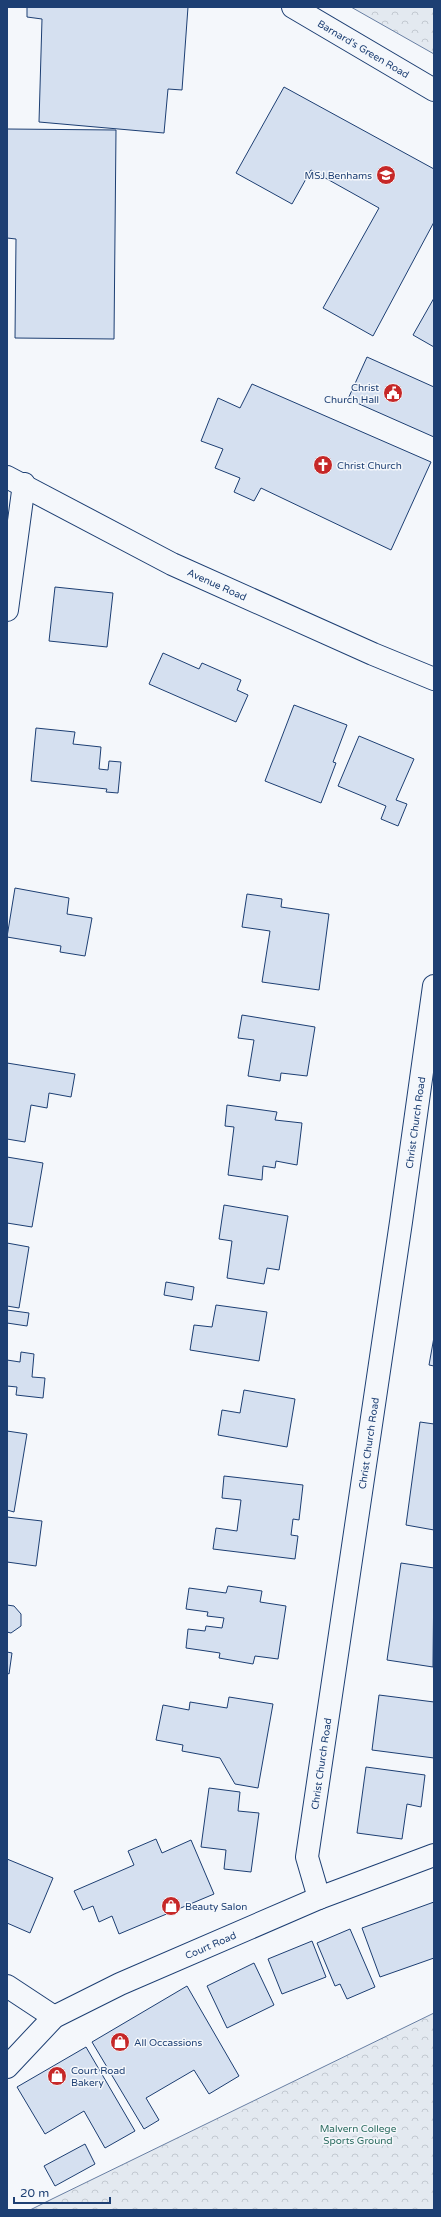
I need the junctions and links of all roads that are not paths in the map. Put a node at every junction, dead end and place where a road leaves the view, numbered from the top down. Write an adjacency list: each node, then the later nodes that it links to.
1 (293, 7): 2 (street, Barnard's Green Road)
2 (434, 90)
3 (15, 481): 4 (street); 5 (street, Avenue Road)
4 (7, 610)
5 (434, 679)
6 (434, 986): 8 (street, Christ Church Road)
7 (434, 1855): 8 (street, Court Road)
8 (319, 1898): 10 (street, Court Road)
9 (7, 1986): 10 (street)
10 (54, 2017): 11 (street, Court Road)
11 (7, 2067)

